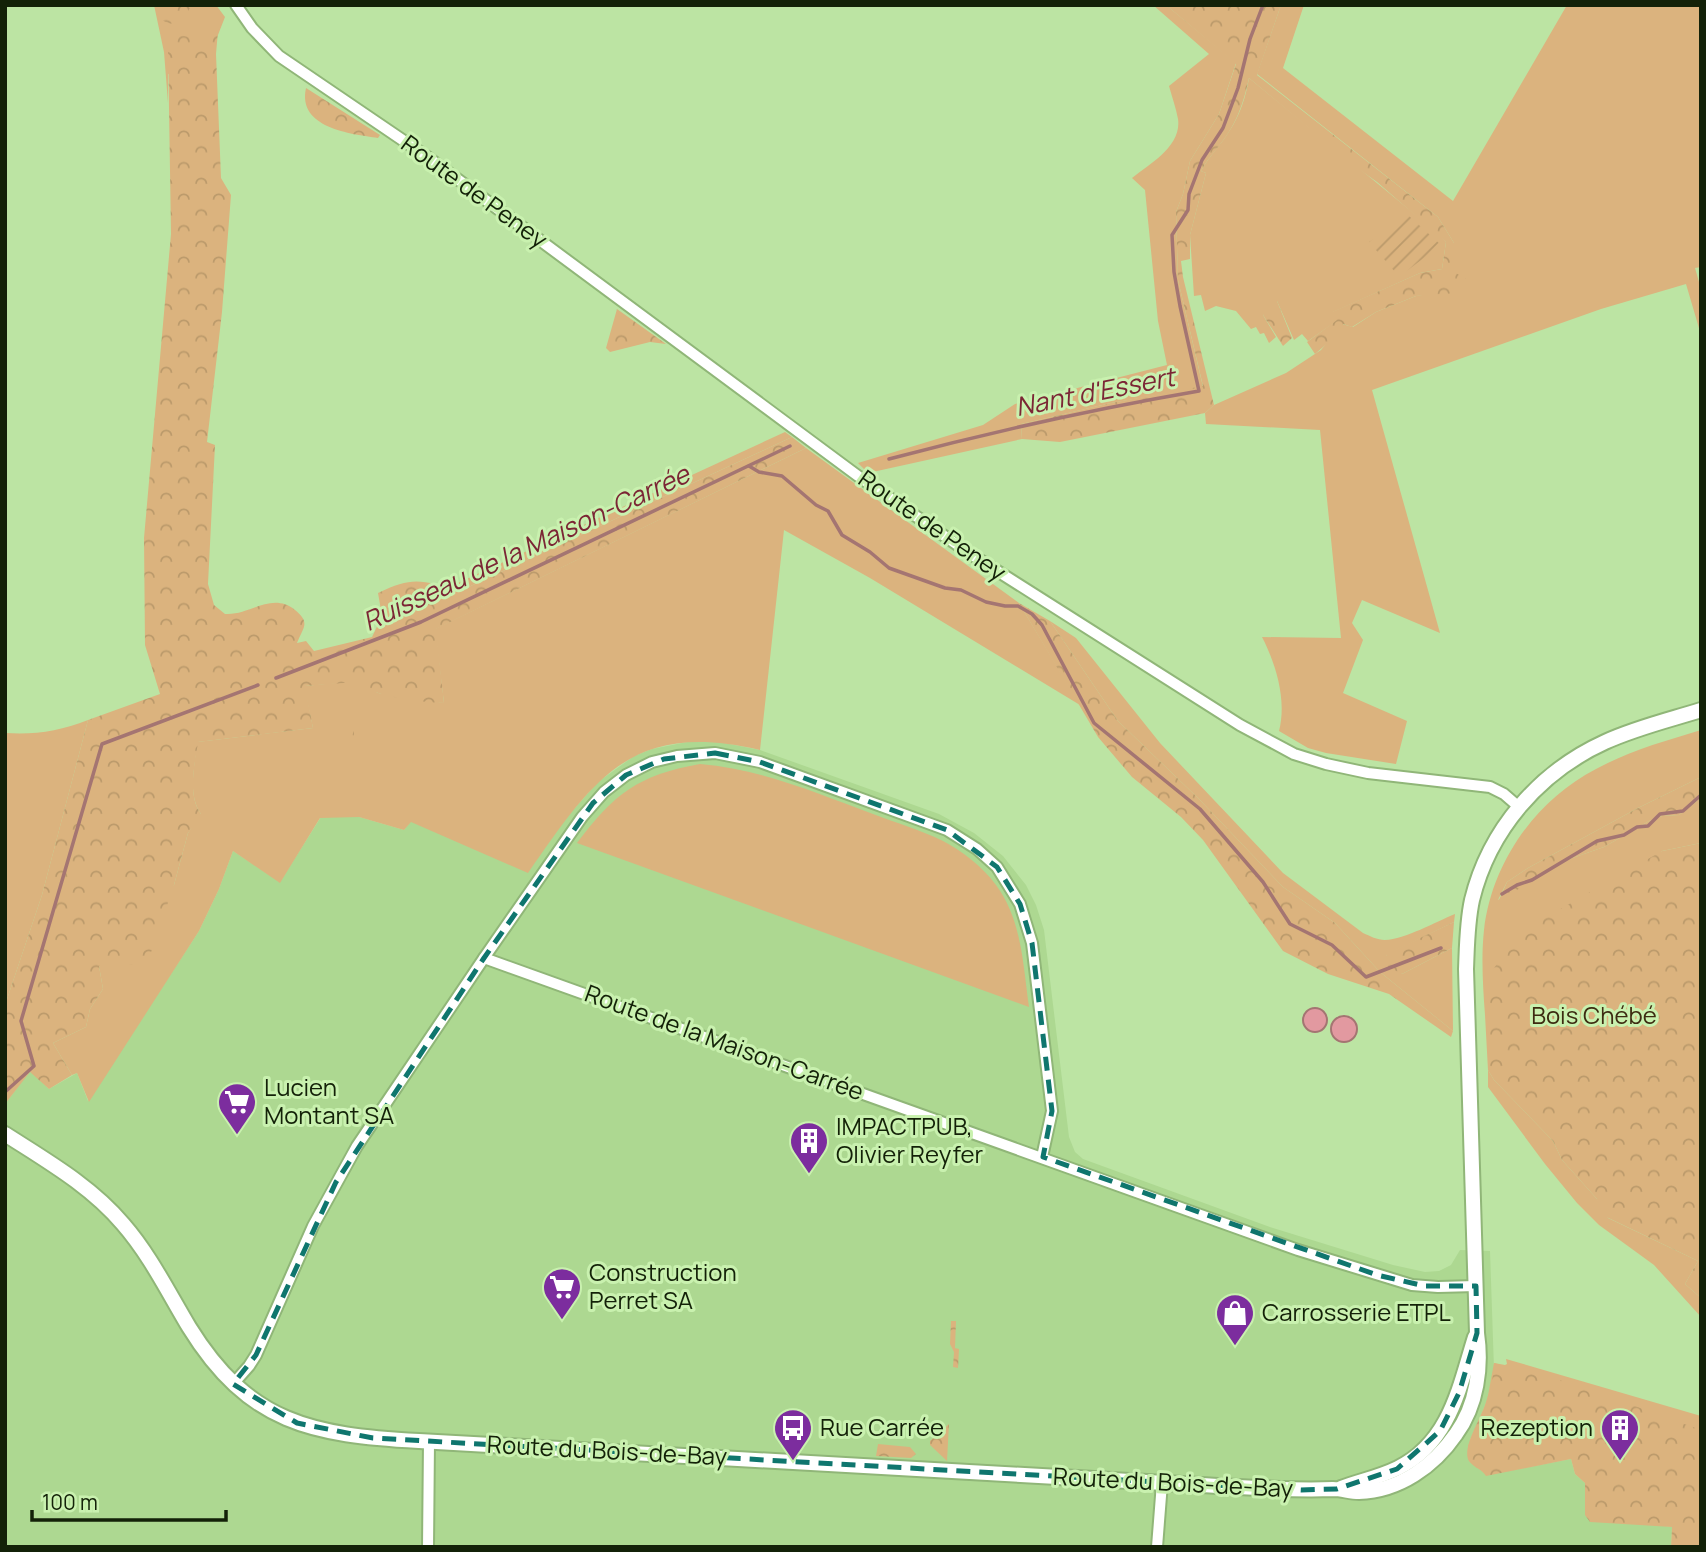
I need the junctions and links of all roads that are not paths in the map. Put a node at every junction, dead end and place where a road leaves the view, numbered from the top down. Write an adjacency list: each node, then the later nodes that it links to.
1 (236, 5): 3 (street, Route de Peney)
2 (1701, 710): 3 (main road)
3 (1519, 807): 7 (main road, Route du Bois-de-Bay)
4 (484, 958): 6 (street, Route de la Maison-Carrée); 6 (street); 8 (street)
5 (5, 1134): 8 (main road, Route du Bois-de-Bay)
6 (1042, 1157): 7 (street, Route de la Maison-Carrée)
7 (1476, 1286): 10 (main road, Route du Bois-de-Bay)
8 (233, 1384): 9 (main road, Route du Bois-de-Bay)
9 (429, 1441): 10 (main road, Route du Bois-de-Bay); 11 (street)
10 (1162, 1483): 12 (street)
11 (428, 1547)
12 (1157, 1547)

